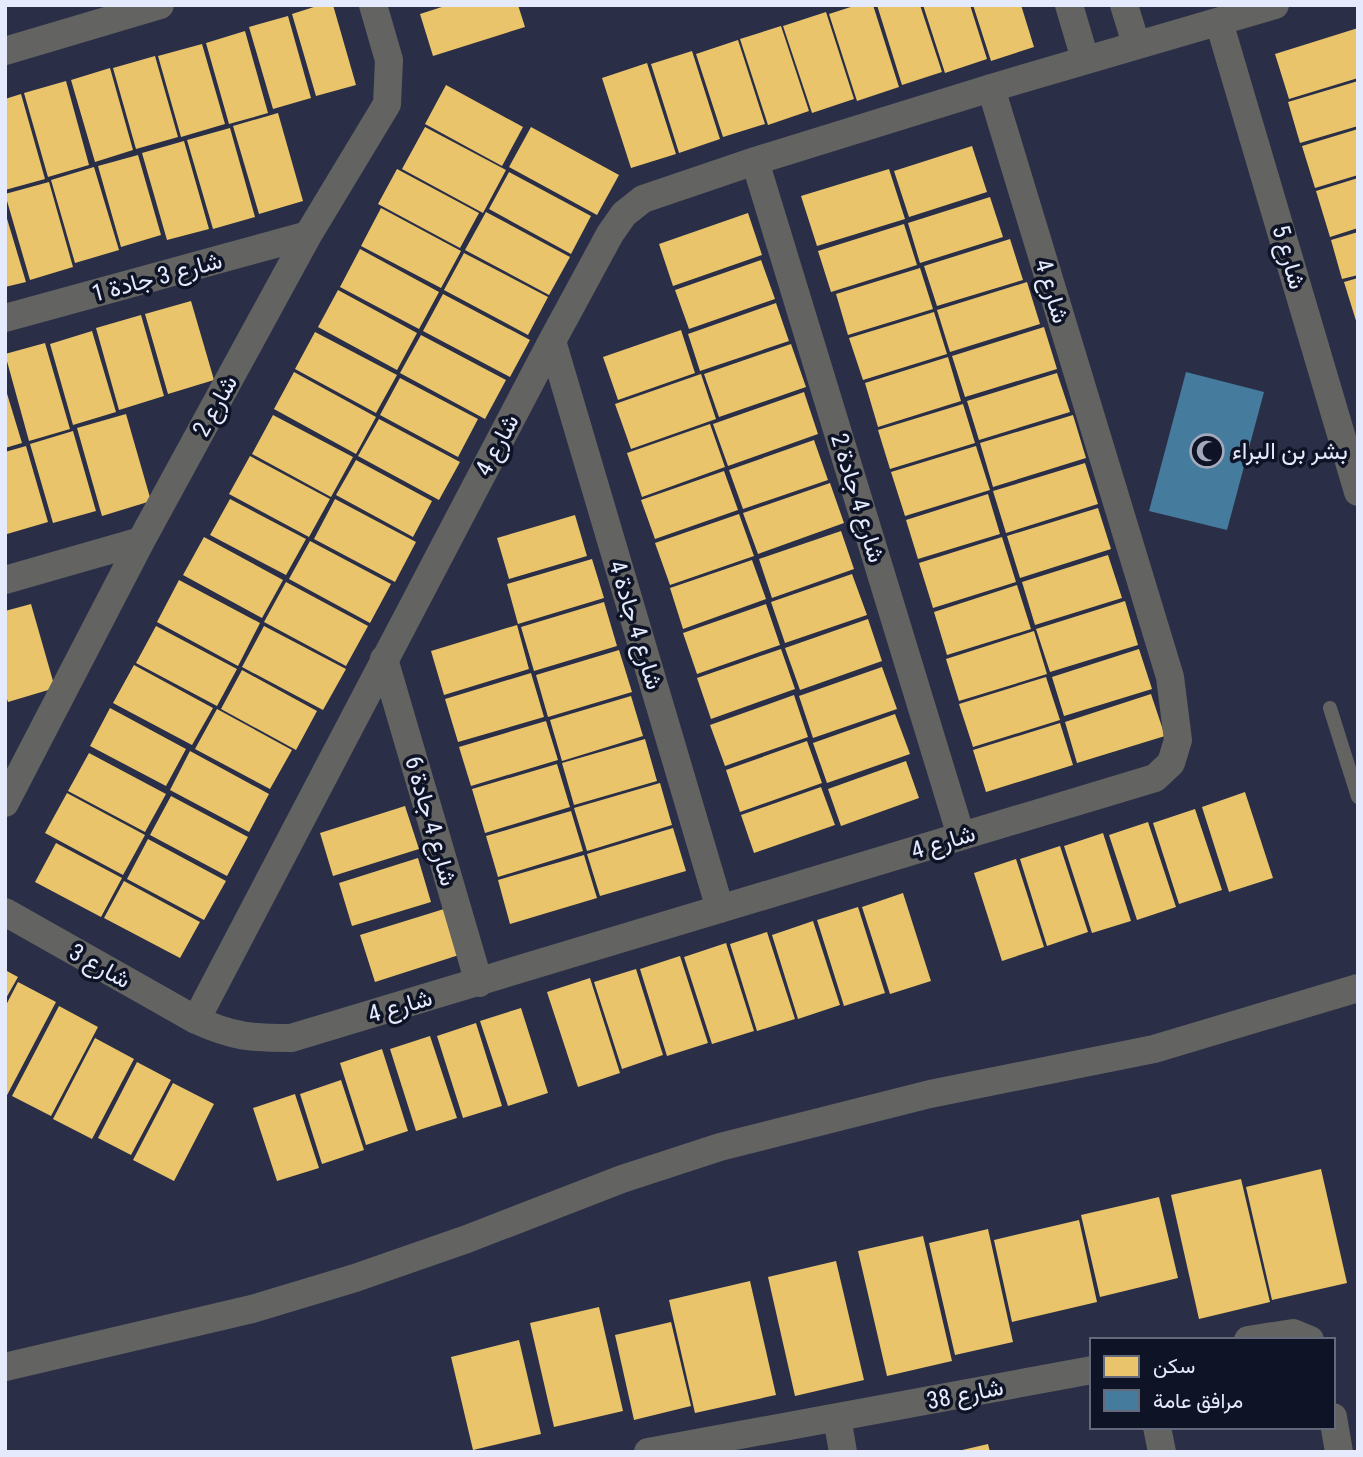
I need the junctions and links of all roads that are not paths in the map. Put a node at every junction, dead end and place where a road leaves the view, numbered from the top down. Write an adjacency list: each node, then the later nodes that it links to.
1 (160, 5): 8 (street)
2 (373, 5): 12 (street, شارع 2)
3 (1069, 5): 9 (street)
4 (1124, 5): 7 (street)
5 (1275, 5): 6 (street)
6 (1219, 22): 7 (street); 15 (street, شارع 5)
7 (1136, 44): 9 (street, شارع 4)
8 (5, 51)
9 (1085, 59): 10 (street, شارع 4)
10 (990, 88): 11 (street, شارع 4); 22 (street, شارع 4)
11 (755, 160): 14 (street, شارع 4); 22 (street, شارع 4 جادة 2)
12 (309, 235): 13 (street, شارع 3 جادة 1); 16 (street, شارع 2)
13 (5, 318)
14 (552, 341): 18 (street, شارع 4); 23 (street, شارع 4 جادة 4)
15 (1358, 492)
16 (141, 541): 17 (street); 21 (street, شارع 2)
17 (5, 580)
18 (383, 659): 25 (street, شارع 4 جادة 6); 27 (street, شارع 4)
19 (1330, 708): 20 (lane)
20 (1358, 797)
21 (5, 803)
22 (961, 836): 23 (street, شارع 4)
23 (720, 909): 25 (street, شارع 4)
24 (5, 912): 27 (street, شارع 3)
25 (478, 983): 27 (street, شارع 4)
26 (1358, 988): 30 (street)
27 (196, 1020)
28 (1257, 1338): 29 (street)
29 (1304, 1338)
30 (5, 1367)
31 (1090, 1370): 32 (street, شارع 38)
32 (837, 1418): 35 (street, شارع 38); 36 (street)
33 (1157, 1429): 37 (street)
34 (1335, 1429): 38 (street)
35 (648, 1452)
36 (843, 1452)
37 (1162, 1452)
38 (1339, 1452)

